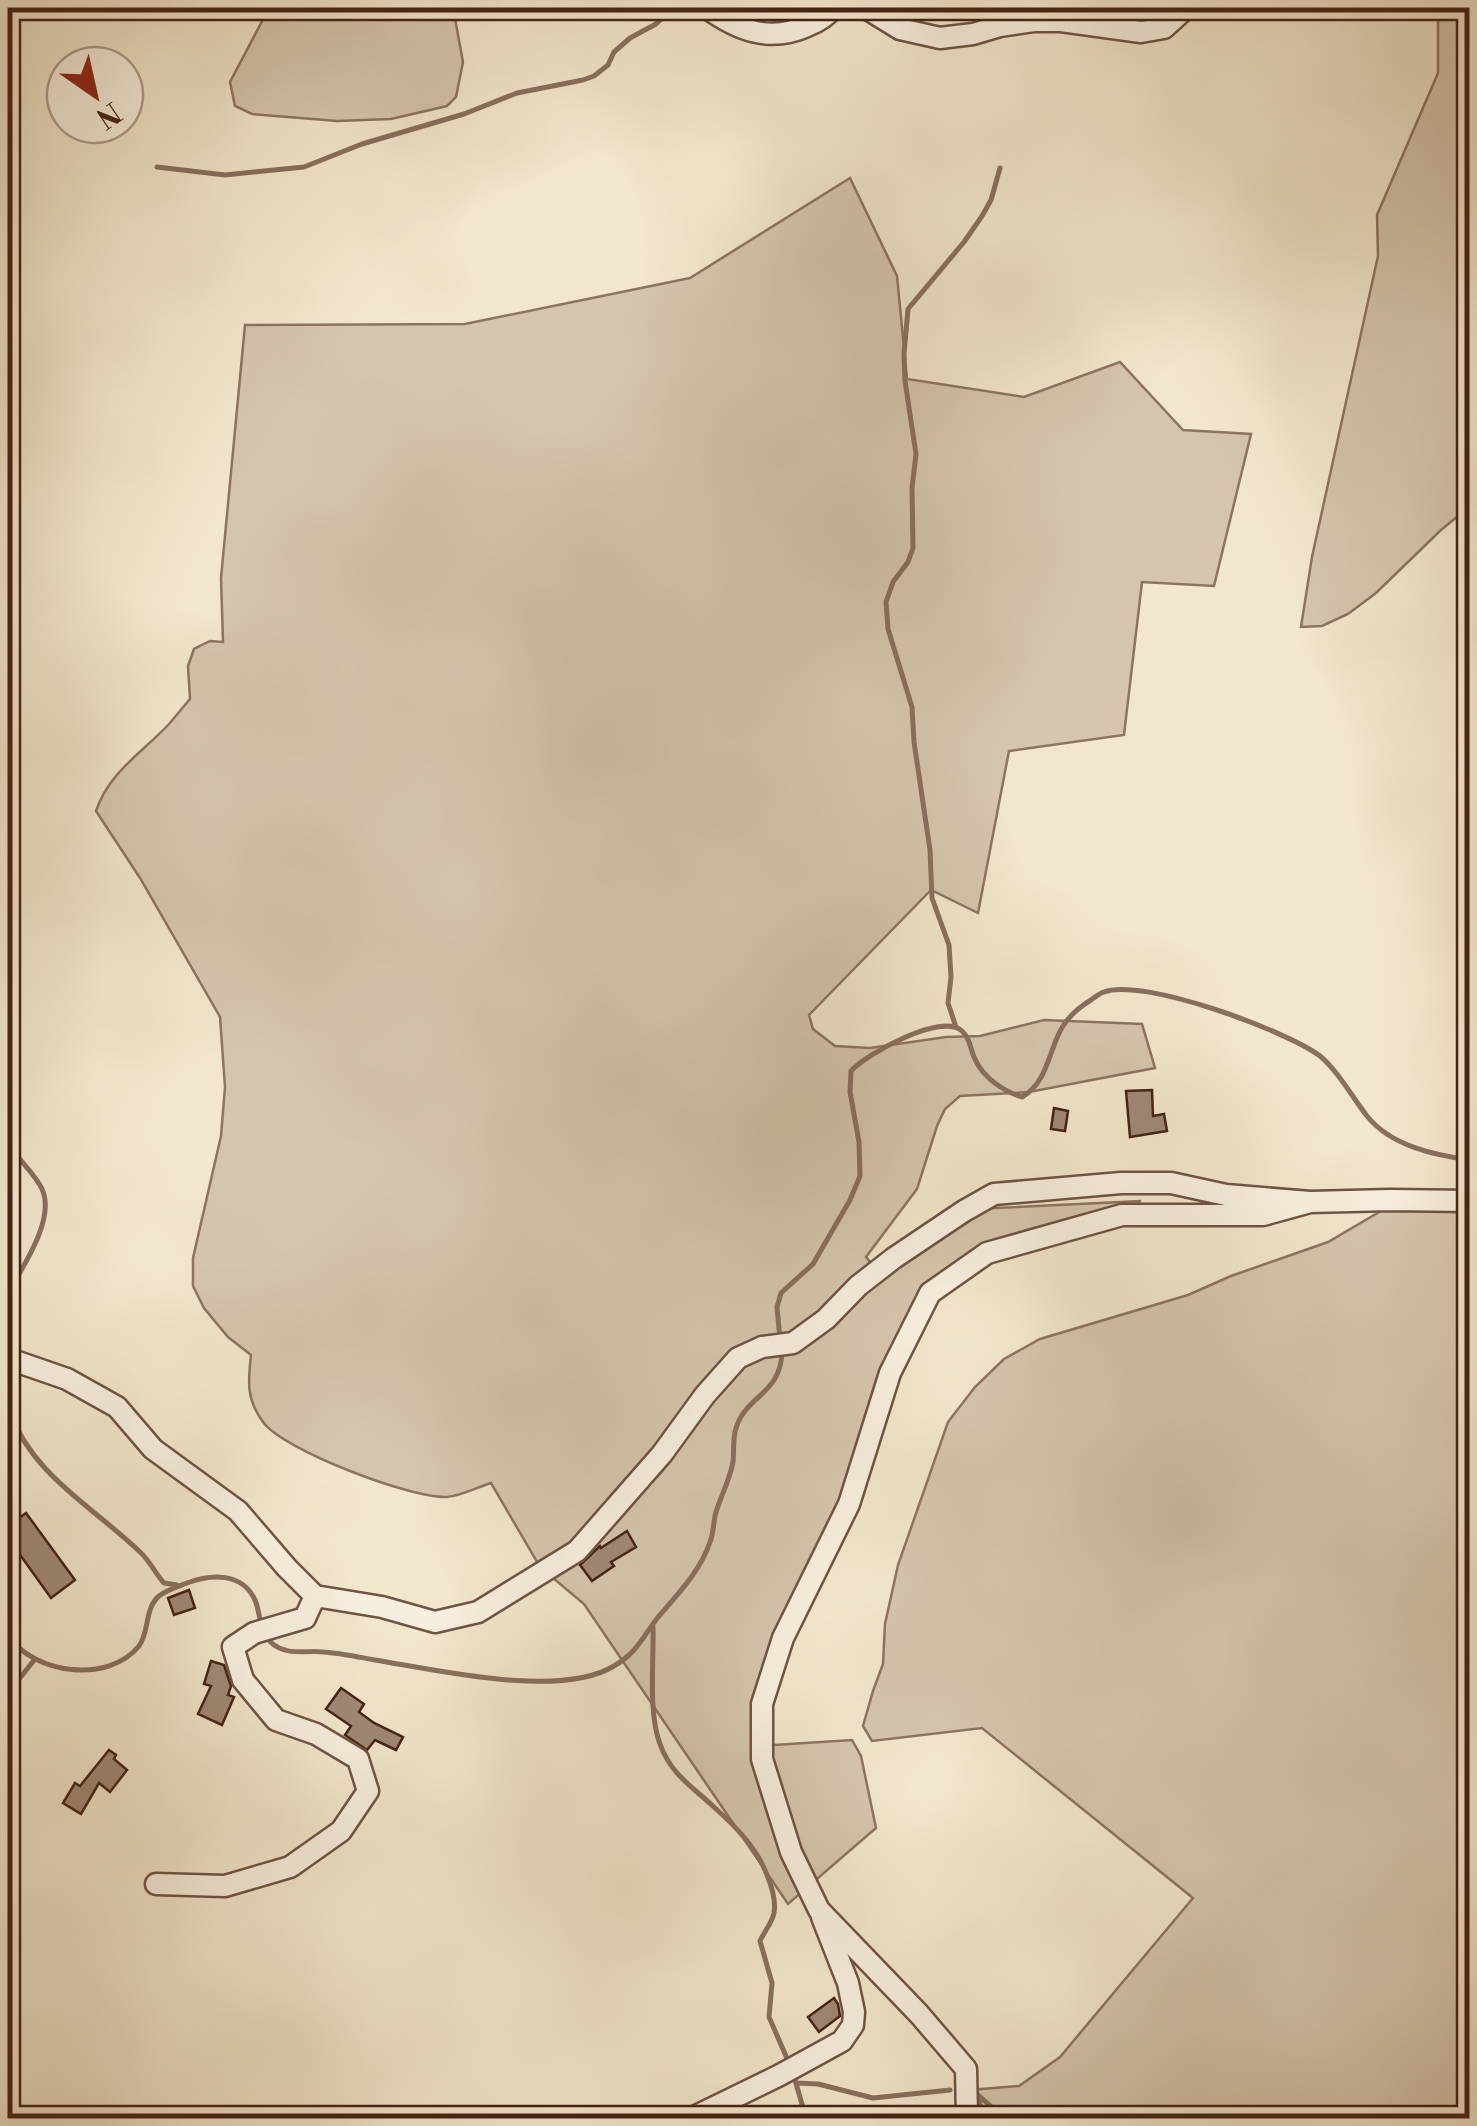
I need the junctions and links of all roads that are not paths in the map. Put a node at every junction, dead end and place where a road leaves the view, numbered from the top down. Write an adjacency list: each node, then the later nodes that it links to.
1 (707, 8): 2 (street)
2 (833, 8)
3 (866, 8): 4 (street)
4 (1186, 8)
5 (1470, 1201): 6 (street)
6 (1310, 1202): 8 (street); 10 (street)
7 (8, 1362): 8 (street)
8 (315, 1596): 9 (street)
9 (156, 1884)
10 (820, 1910): 11 (street); 12 (street)
11 (692, 2118)
12 (967, 2118)

